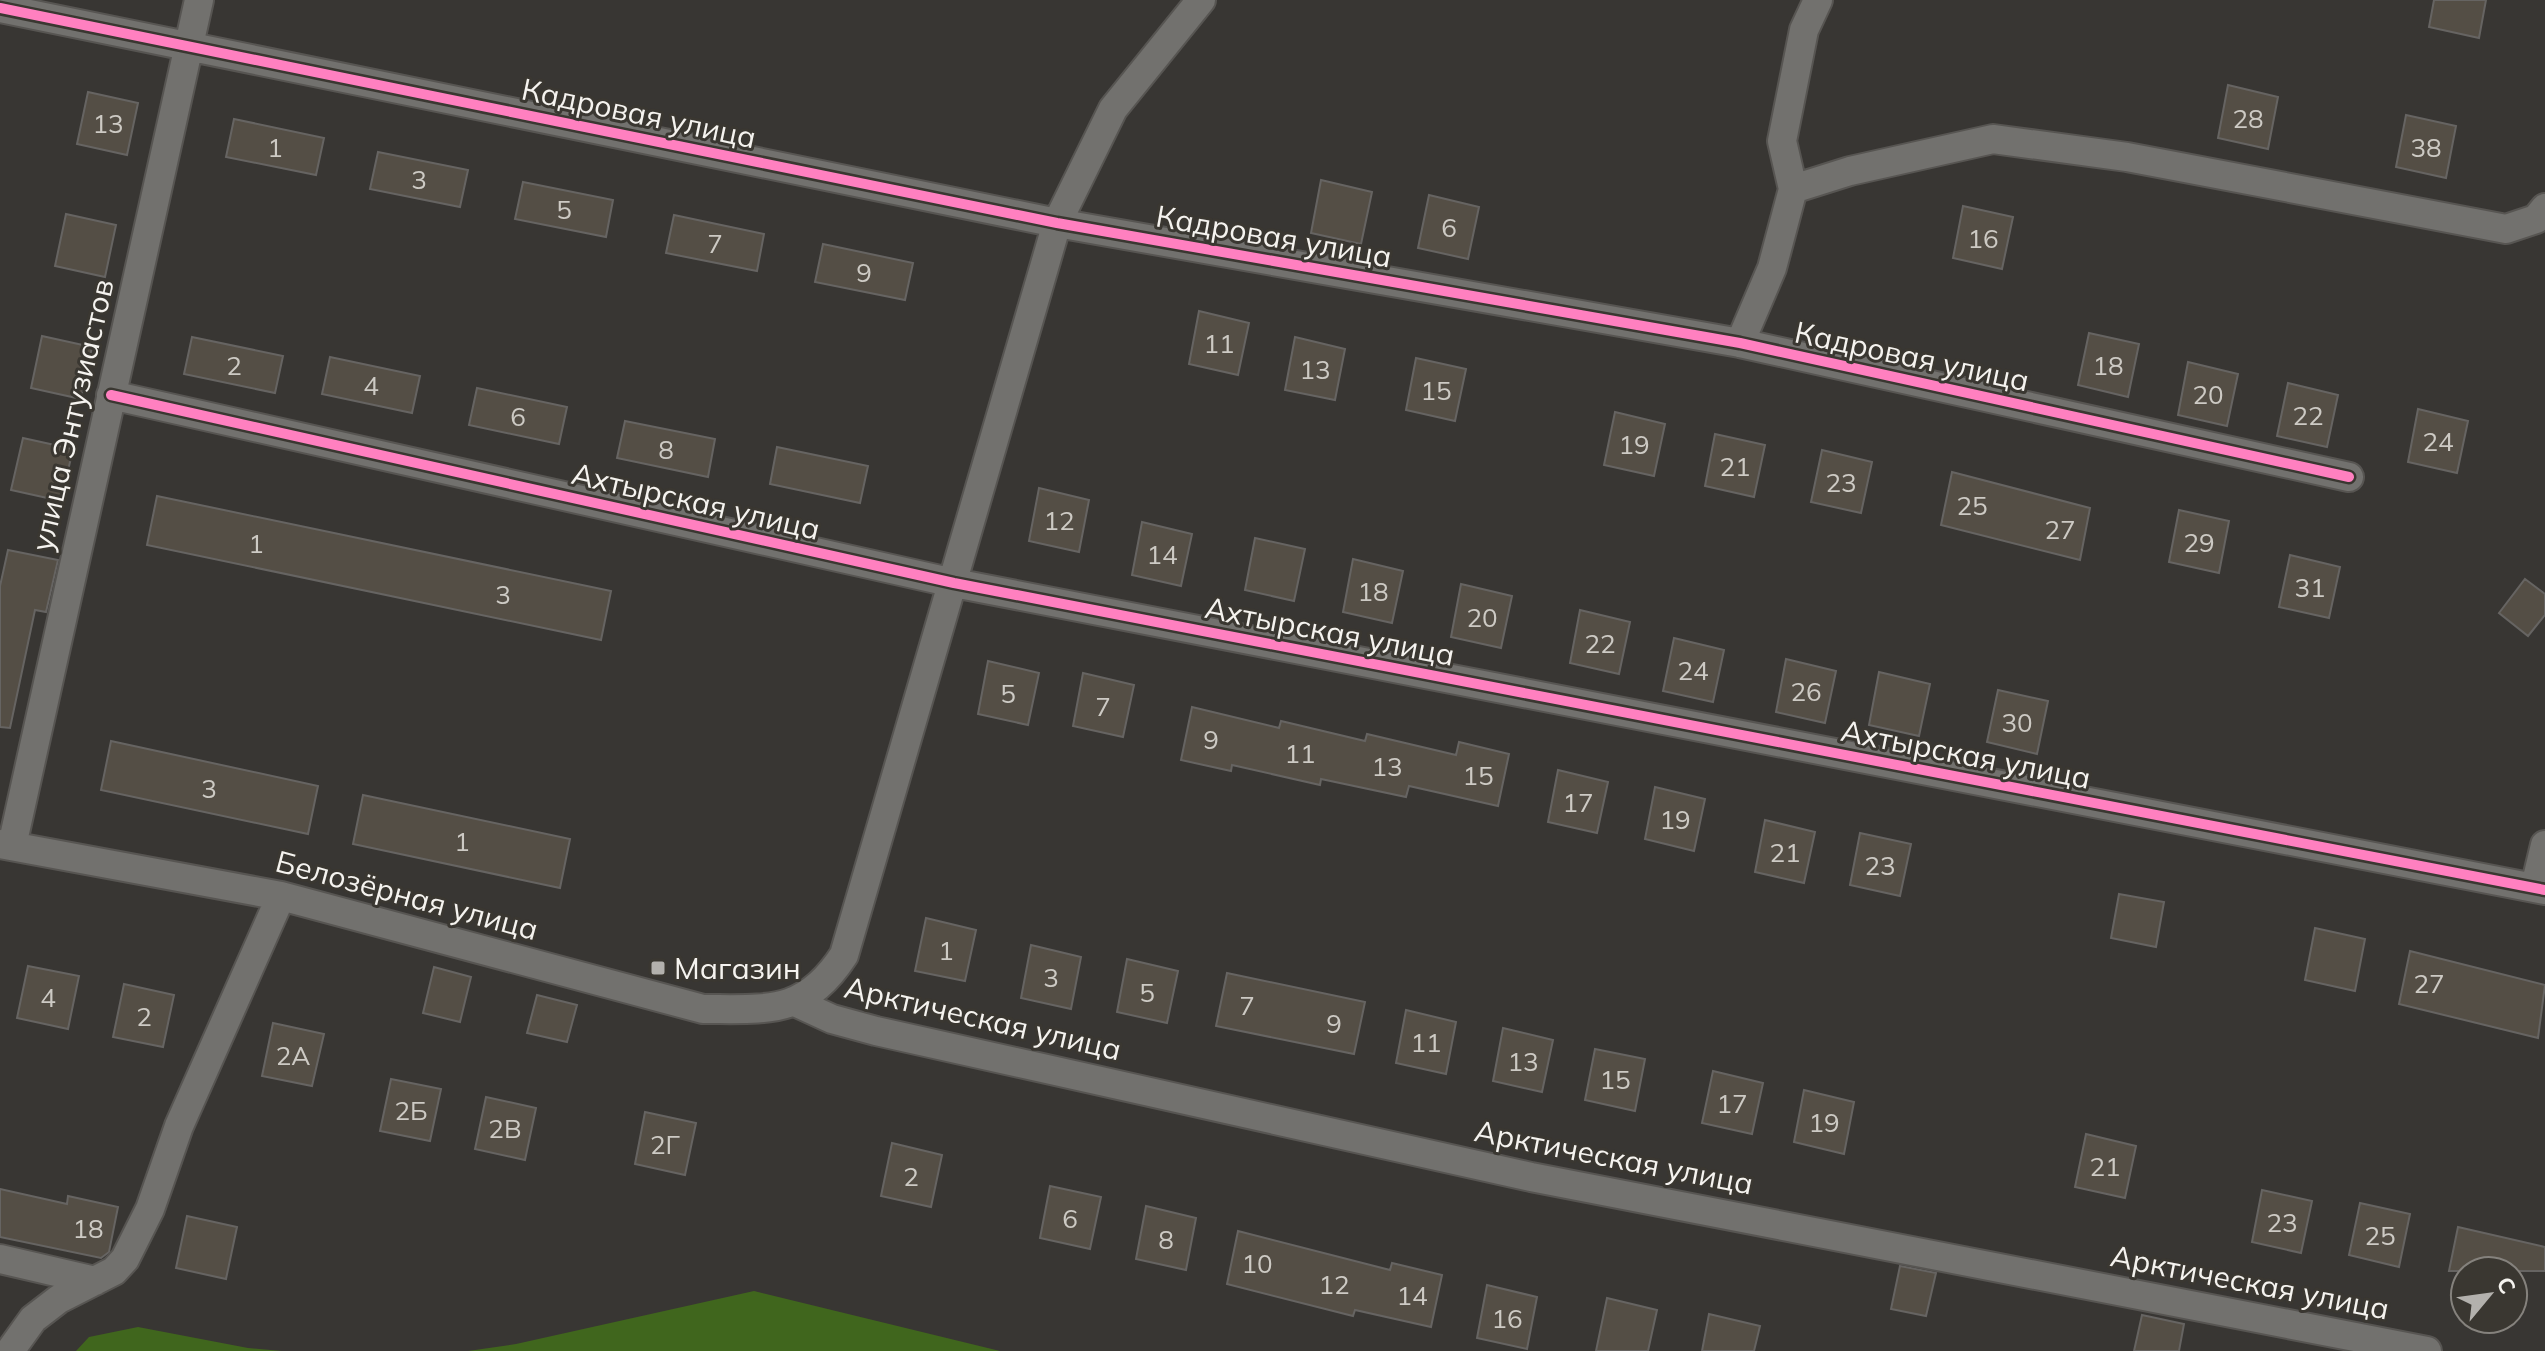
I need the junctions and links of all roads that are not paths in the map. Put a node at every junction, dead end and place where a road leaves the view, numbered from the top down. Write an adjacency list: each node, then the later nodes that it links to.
1 (199, 0): 5 (street, улица Энтузиастов)
2 (1201, 0): 8 (street)
3 (1818, 0): 6 (street, Кадровая улица)
4 (0, 8): 5 (street, Кадровая улица)
5 (191, 46): 8 (street, Кадровая улица); 10 (street, улица Энтузиастов)
6 (1793, 189): 7 (street); 9 (street, Кадровая улица)
7 (2545, 208)
8 (1057, 223): 9 (street, Кадровая улица); 12 (street)
9 (1740, 343): 11 (street, Кадровая улица)
10 (111, 395): 12 (street, Ахтырская улица); 13 (street, улица Энтузиастов)
11 (2349, 477)
12 (954, 583): 15 (street, Ахтырская улица); 17 (street)
13 (6, 845): 16 (street, Белозёрная улица)
14 (2545, 845): 15 (street)
15 (2540, 888)
16 (281, 896): 17 (street, Белозёрная улица); 19 (street)
17 (795, 1002): 21 (street, Арктическая улица)
18 (0, 1259): 19 (street)
19 (95, 1281): 20 (street)
20 (10, 1351)
21 (2427, 1351)

